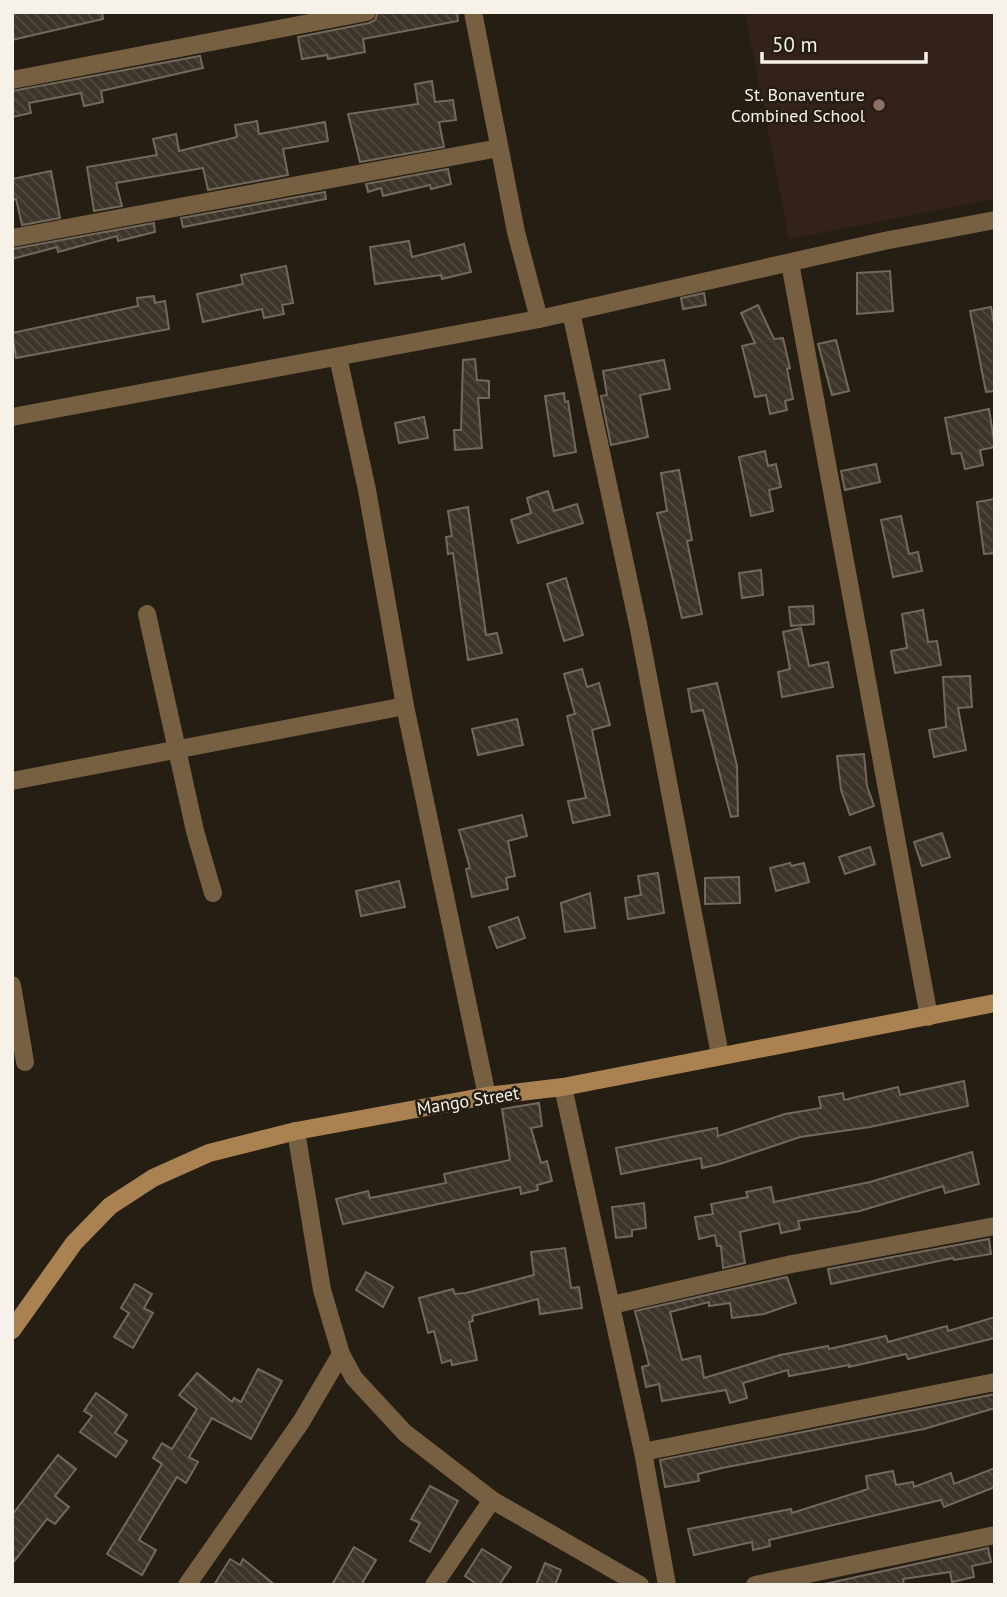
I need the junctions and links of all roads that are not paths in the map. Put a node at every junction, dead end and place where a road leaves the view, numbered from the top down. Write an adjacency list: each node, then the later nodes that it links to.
1 (367, 12): 3 (street)
2 (473, 12): 4 (street)
3 (12, 80)
4 (499, 148): 6 (street); 9 (street)
5 (995, 220): 7 (street)
6 (12, 238)
7 (790, 263): 8 (street); 19 (street)
8 (571, 312): 9 (street); 20 (street)
9 (539, 319): 10 (street)
10 (338, 357): 11 (street); 13 (street)
11 (12, 417)
12 (148, 614): 14 (street)
13 (405, 706): 14 (street); 23 (street)
14 (179, 751): 15 (street); 16 (street)
15 (12, 781)
16 (213, 892)
17 (12, 985): 21 (street)
18 (995, 1003): 19 (main road, Mango Street)
19 (929, 1017): 20 (main road, Mango Street)
20 (720, 1055): 22 (main road, Mango Street)
21 (25, 1062)
22 (563, 1087): 23 (main road, Mango Street); 26 (street)
23 (487, 1096): 24 (main road, Mango Street)
24 (296, 1132): 27 (main road, Mango Street); 28 (street)
25 (995, 1226): 26 (street)
26 (612, 1305): 30 (street)
27 (12, 1330)
28 (341, 1354): 31 (street); 33 (street)
29 (995, 1382): 30 (street)
30 (643, 1452): 36 (street)
31 (492, 1500): 34 (street); 35 (street)
32 (995, 1535): 37 (street)
33 (187, 1585)
34 (434, 1585)
35 (640, 1585)
36 (667, 1585)
37 (755, 1585)

